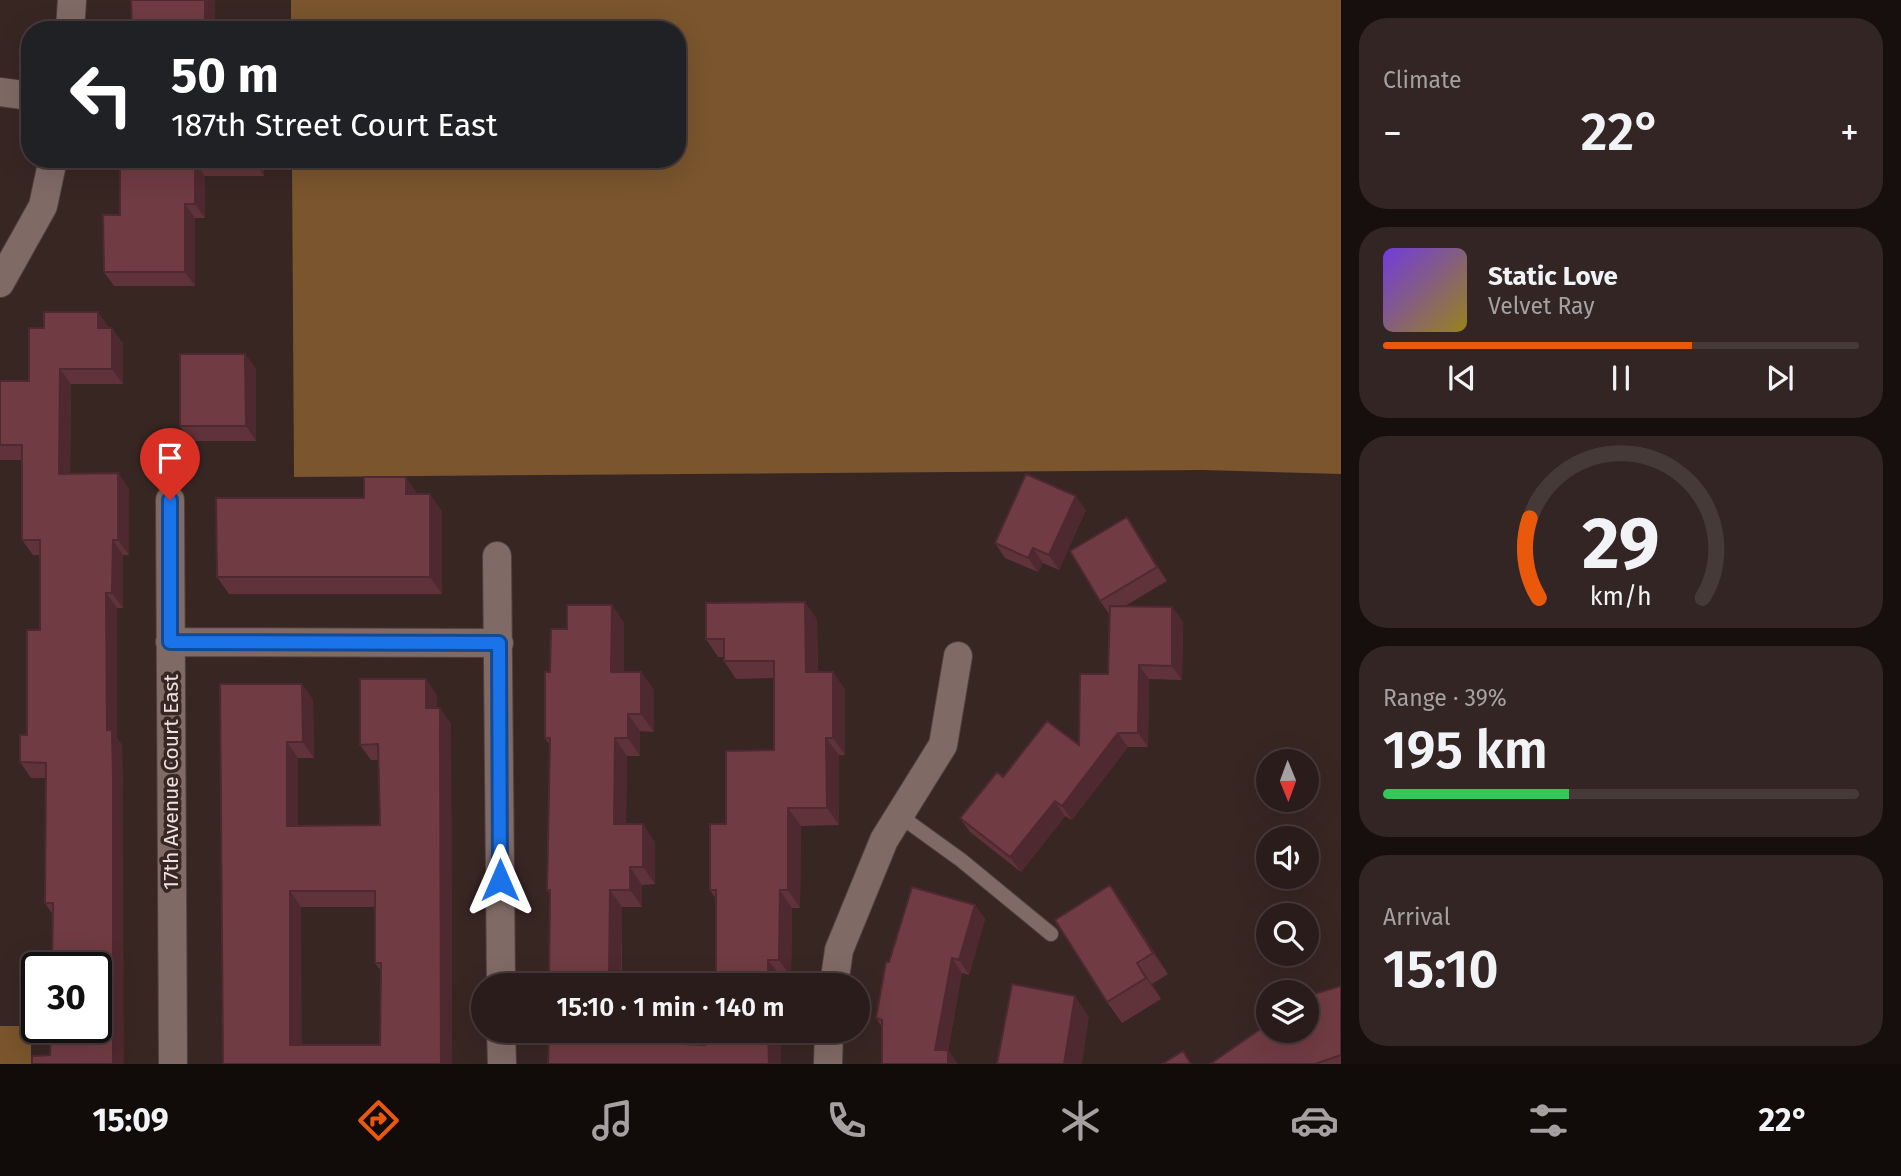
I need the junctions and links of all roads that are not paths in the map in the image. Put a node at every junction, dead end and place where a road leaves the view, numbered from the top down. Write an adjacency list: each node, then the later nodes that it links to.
1 (72, 0): 2 (street)
2 (71, 21)
3 (0, 92): 4 (street)
4 (21, 95)
5 (51, 168): 6 (street)
6 (0, 283)
7 (170, 500): 9 (street, 17th Avenue Court East)
8 (497, 556): 10 (street)
9 (170, 642): 10 (street); 18 (street, 17th Avenue Court East)
10 (499, 643): 14 (street)
11 (958, 656): 12 (street)
12 (900, 816): 13 (lane); 15 (street)
13 (1051, 934)
14 (501, 973)
15 (836, 973)
16 (501, 1043): 19 (street)
17 (829, 1043): 20 (street)
18 (173, 1064)
19 (502, 1064)
20 (828, 1064)

